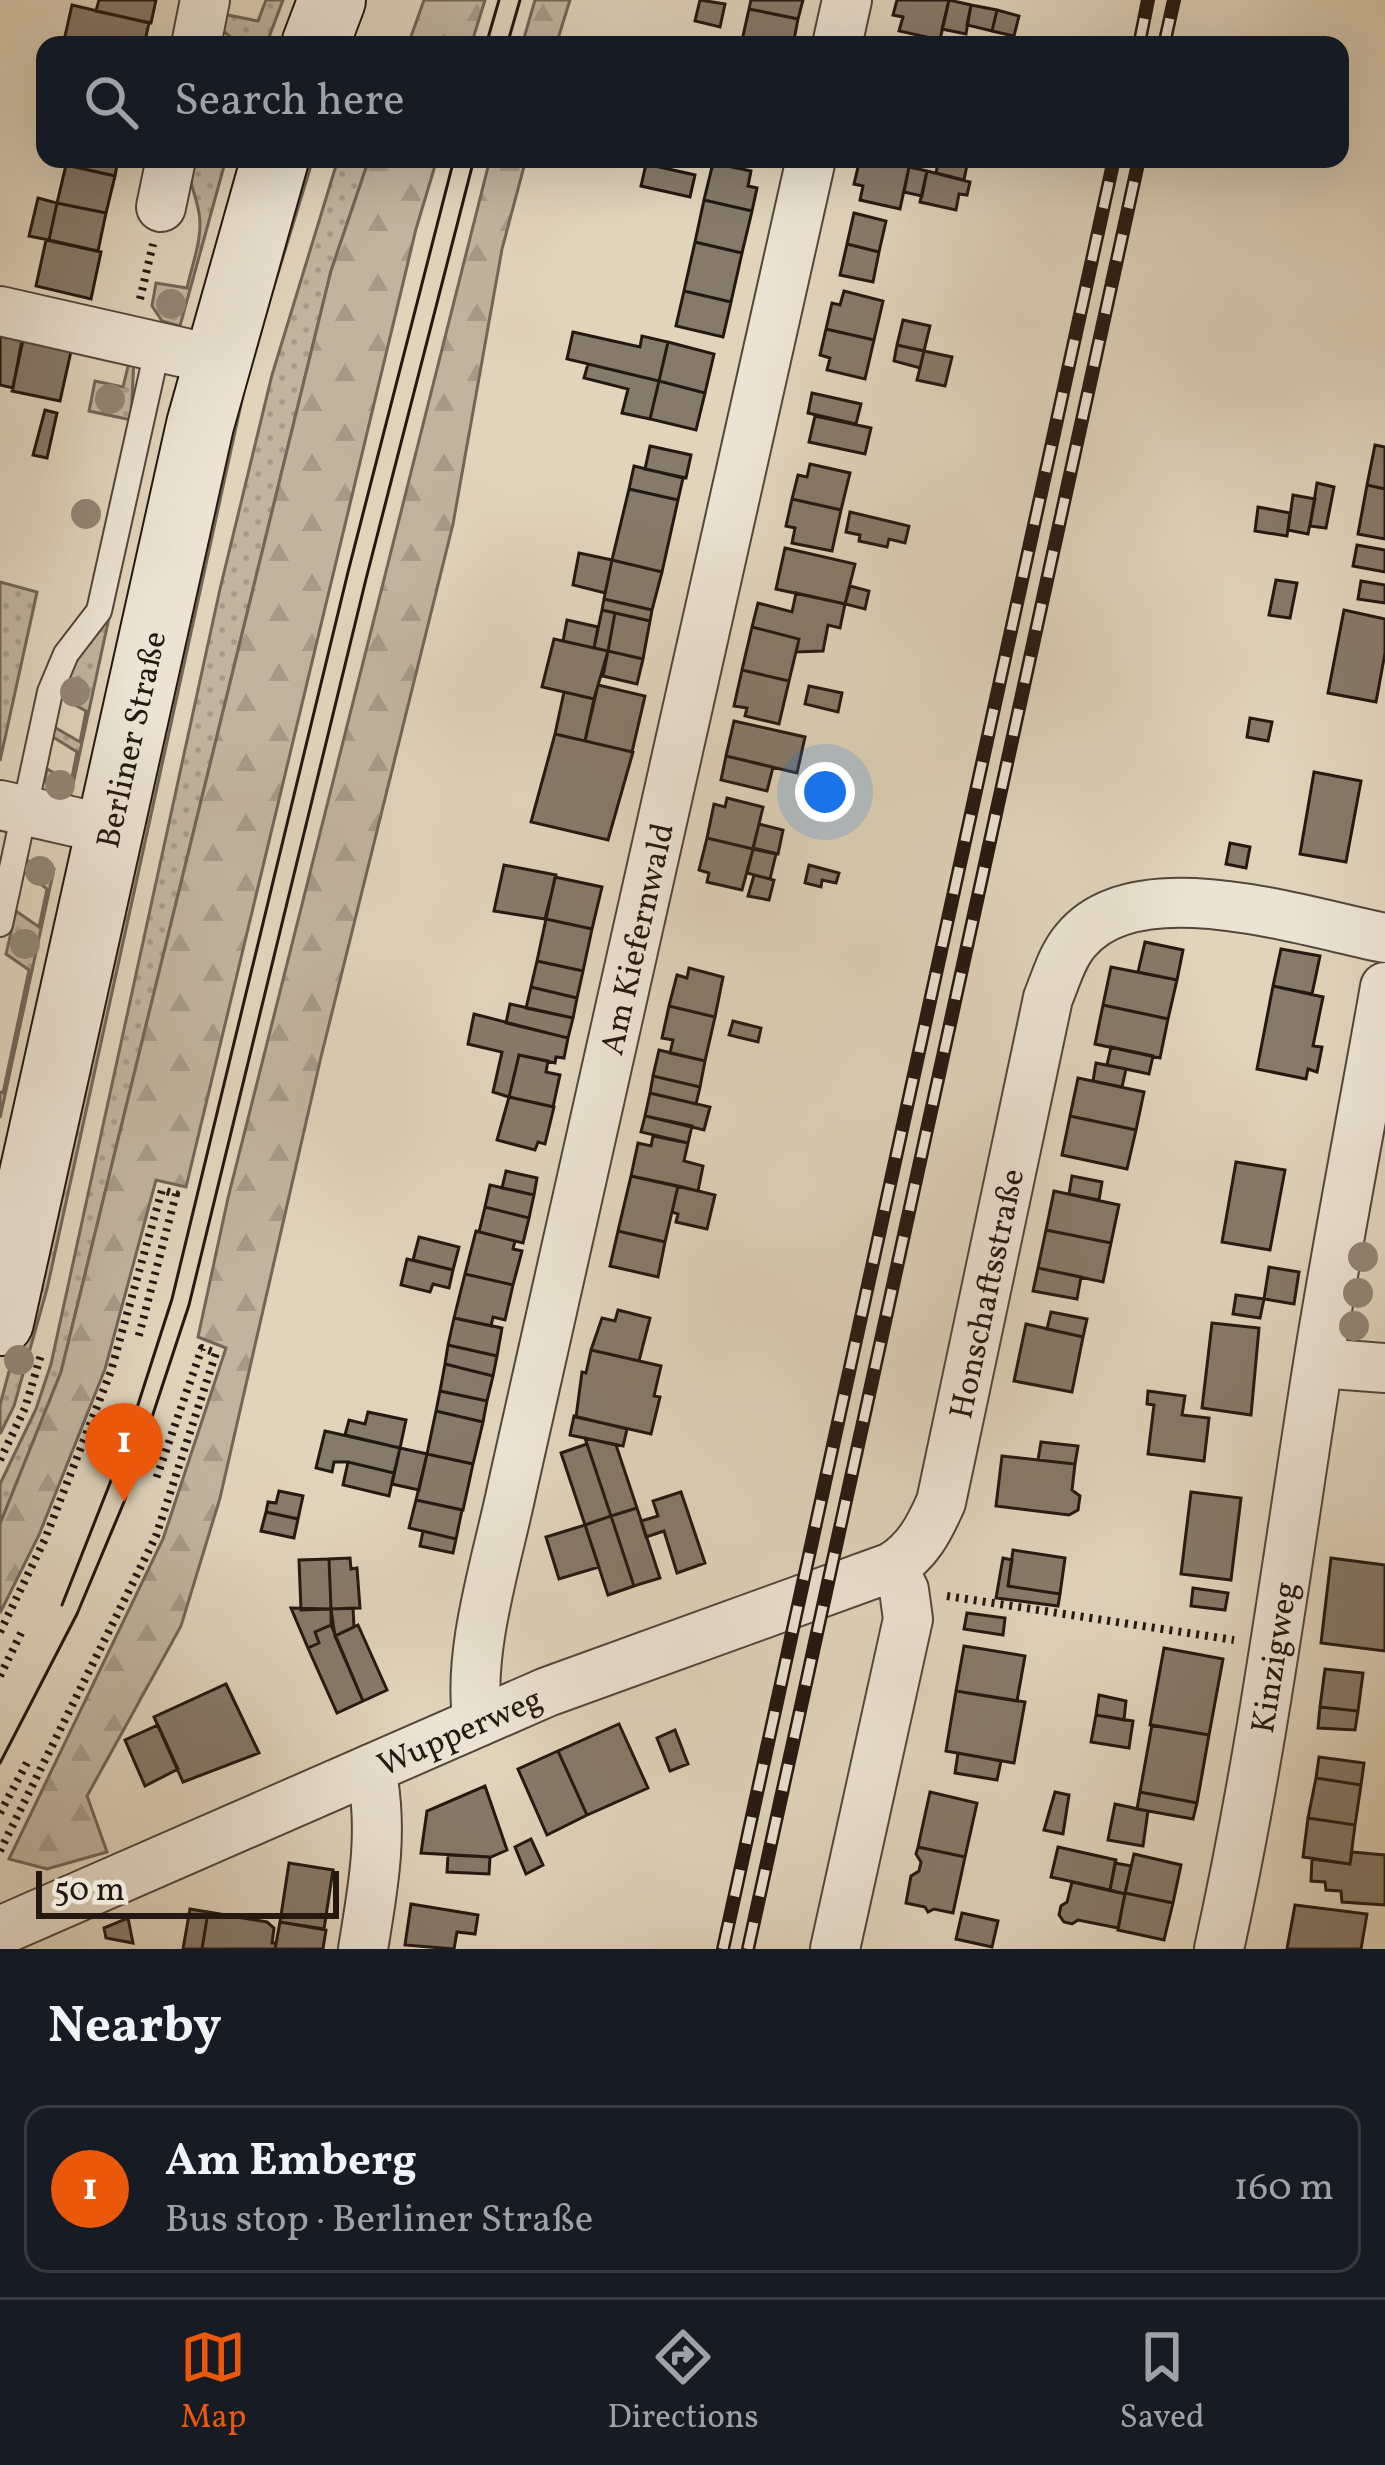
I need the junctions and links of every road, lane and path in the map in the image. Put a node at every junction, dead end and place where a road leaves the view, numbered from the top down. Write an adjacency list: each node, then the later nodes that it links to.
1 (205, 0): 4 (street)
2 (332, 0): 5 (main road)
3 (848, 0): 6 (street)
4 (198, 36)
5 (318, 36)
6 (839, 36)
7 (170, 168): 10 (street)
8 (270, 168): 12 (main road, Berliner Straße)
9 (810, 168): 28 (street, Am Kiefernwald)
10 (161, 207): 12 (path)
11 (0, 311): 12 (street)
12 (168, 349): 13 (lane); 14 (main road, Berliner Straße)
13 (12, 808): 14 (street); 15 (lane)
14 (110, 830): 18 (main road, Berliner Straße)
15 (0, 924)
16 (1385, 938): 23 (street, Honschaftsstraße)
17 (1385, 987): 20 (street, Kinzigweg)
18 (0, 1322)
19 (138, 1339): 25 (path)
20 (1319, 1363): 21 (street); 26 (street, Kinzigweg)
21 (1385, 1368)
22 (157, 1479): 32 (path)
23 (892, 1567): 26 (path); 28 (street, Wupperweg); 35 (street)
24 (23, 1629): 27 (path)
25 (0, 1632)
26 (1277, 1646): 36 (street, Kinzigweg)
27 (0, 1676)
28 (478, 1722): 30 (street, Wupperweg)
29 (29, 1759): 31 (path)
30 (371, 1769): 33 (street, Wupperweg); 34 (street)
31 (0, 1813)
32 (0, 1851)
33 (12, 1919)
34 (363, 1949)
35 (835, 1949)
36 (1219, 1949)

